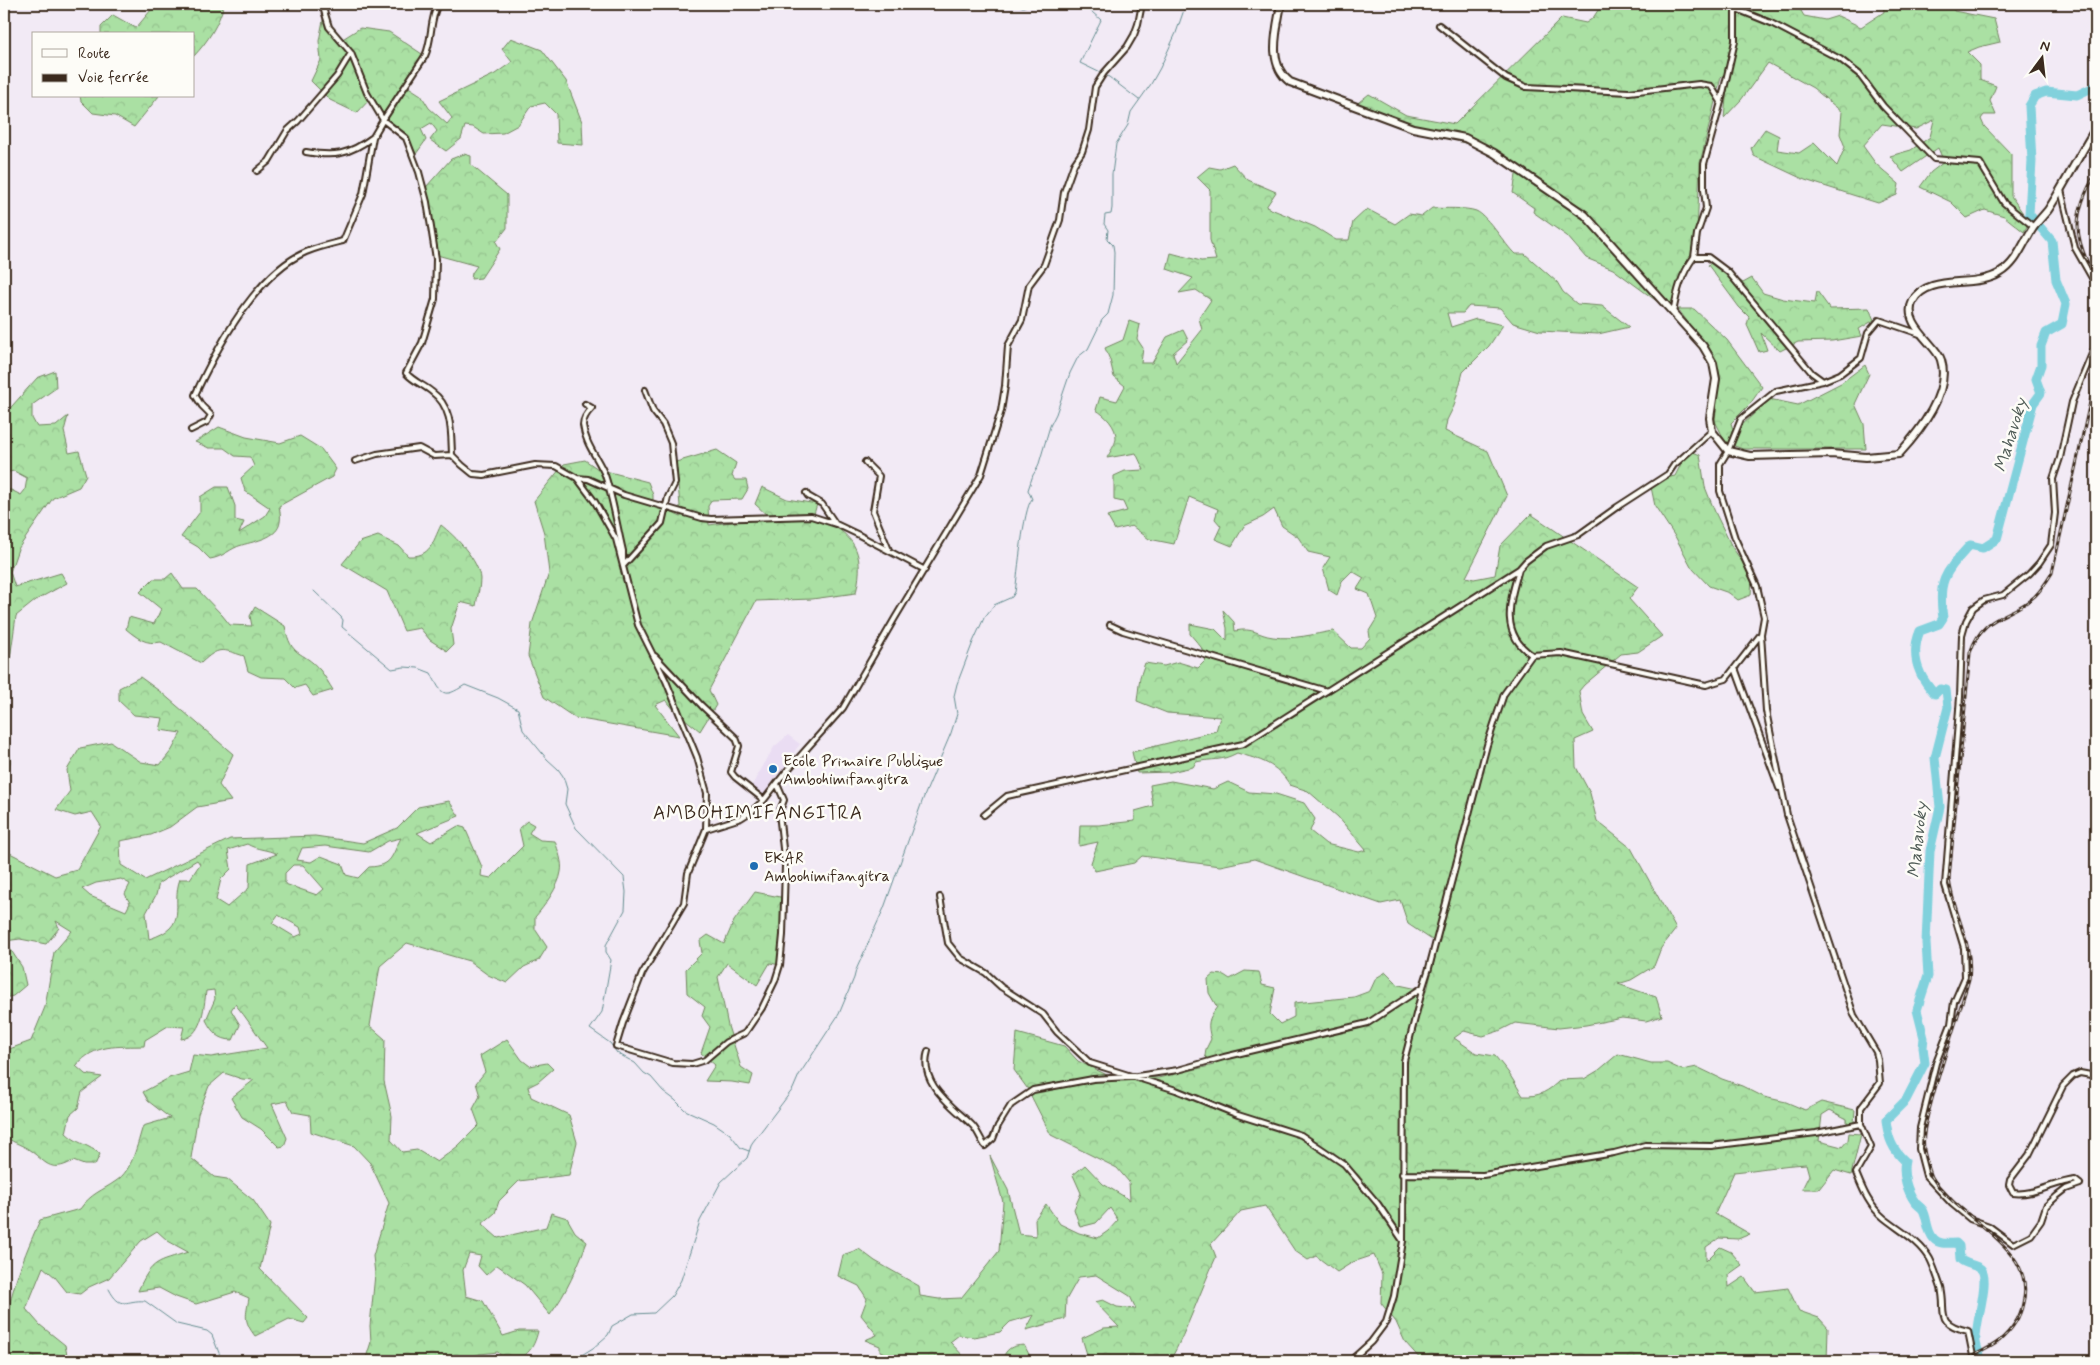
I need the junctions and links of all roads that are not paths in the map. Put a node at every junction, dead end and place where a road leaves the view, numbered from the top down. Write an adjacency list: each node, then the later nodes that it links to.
1 (322, 4): 8 (street)
2 (438, 4): 10 (street)
3 (1142, 4): 39 (street)
4 (1281, 4): 19 (main road)
5 (1724, 4): 6 (street)
6 (1735, 6): 9 (street); 16 (street)
7 (1439, 25): 9 (street)
8 (350, 53): 10 (street); 14 (street)
9 (1721, 102): 17 (street)
10 (384, 120): 12 (street); 28 (street)
11 (2096, 128): 15 (main road)
12 (373, 136): 13 (street); 25 (street)
13 (306, 152)
14 (257, 171)
15 (2061, 188): 16 (main road); 18 (street)
16 (2034, 227): 20 (main road)
17 (1694, 257): 19 (street); 22 (street)
18 (2096, 284)
19 (1673, 313): 26 (main road)
20 (1920, 334): 22 (street); 27 (main road)
21 (2096, 344): 54 (street)
22 (1823, 381): 27 (street)
23 (645, 390): 34 (street)
24 (585, 404): 32 (street)
25 (191, 430)
26 (1712, 431): 27 (main road); 38 (street)
27 (1728, 451): 41 (street)
28 (452, 455): 29 (street); 31 (street)
29 (355, 461)
30 (865, 462): 36 (street)
31 (577, 478): 32 (street); 37 (street)
32 (609, 489): 34 (street); 37 (street)
33 (806, 493): 35 (street)
34 (666, 508): 35 (street); 37 (street)
35 (836, 524): 36 (street)
36 (890, 550): 39 (street)
37 (623, 566): 42 (street)
38 (1518, 569): 43 (street); 45 (street)
39 (925, 570): 46 (street)
40 (1110, 625): 45 (street)
41 (1761, 634): 44 (street); 47 (street)
42 (652, 653): 48 (street); 50 (street)
43 (1532, 656): 44 (street); 52 (street)
44 (1735, 668): 47 (street)
45 (1327, 691): 49 (street)
46 (777, 784): 48 (street); 50 (street)
47 (1782, 795): 56 (street)
48 (764, 800): 50 (street)
49 (984, 816)
50 (706, 829)
51 (940, 897): 55 (street)
52 (1422, 986): 55 (street); 57 (street)
53 (928, 1051): 55 (street)
54 (2096, 1076)
55 (1130, 1077): 58 (street)
56 (1861, 1124): 57 (street); 60 (street)
57 (1402, 1174): 58 (street)
58 (1402, 1241): 59 (street)
59 (1350, 1361)
60 (1974, 1361)

